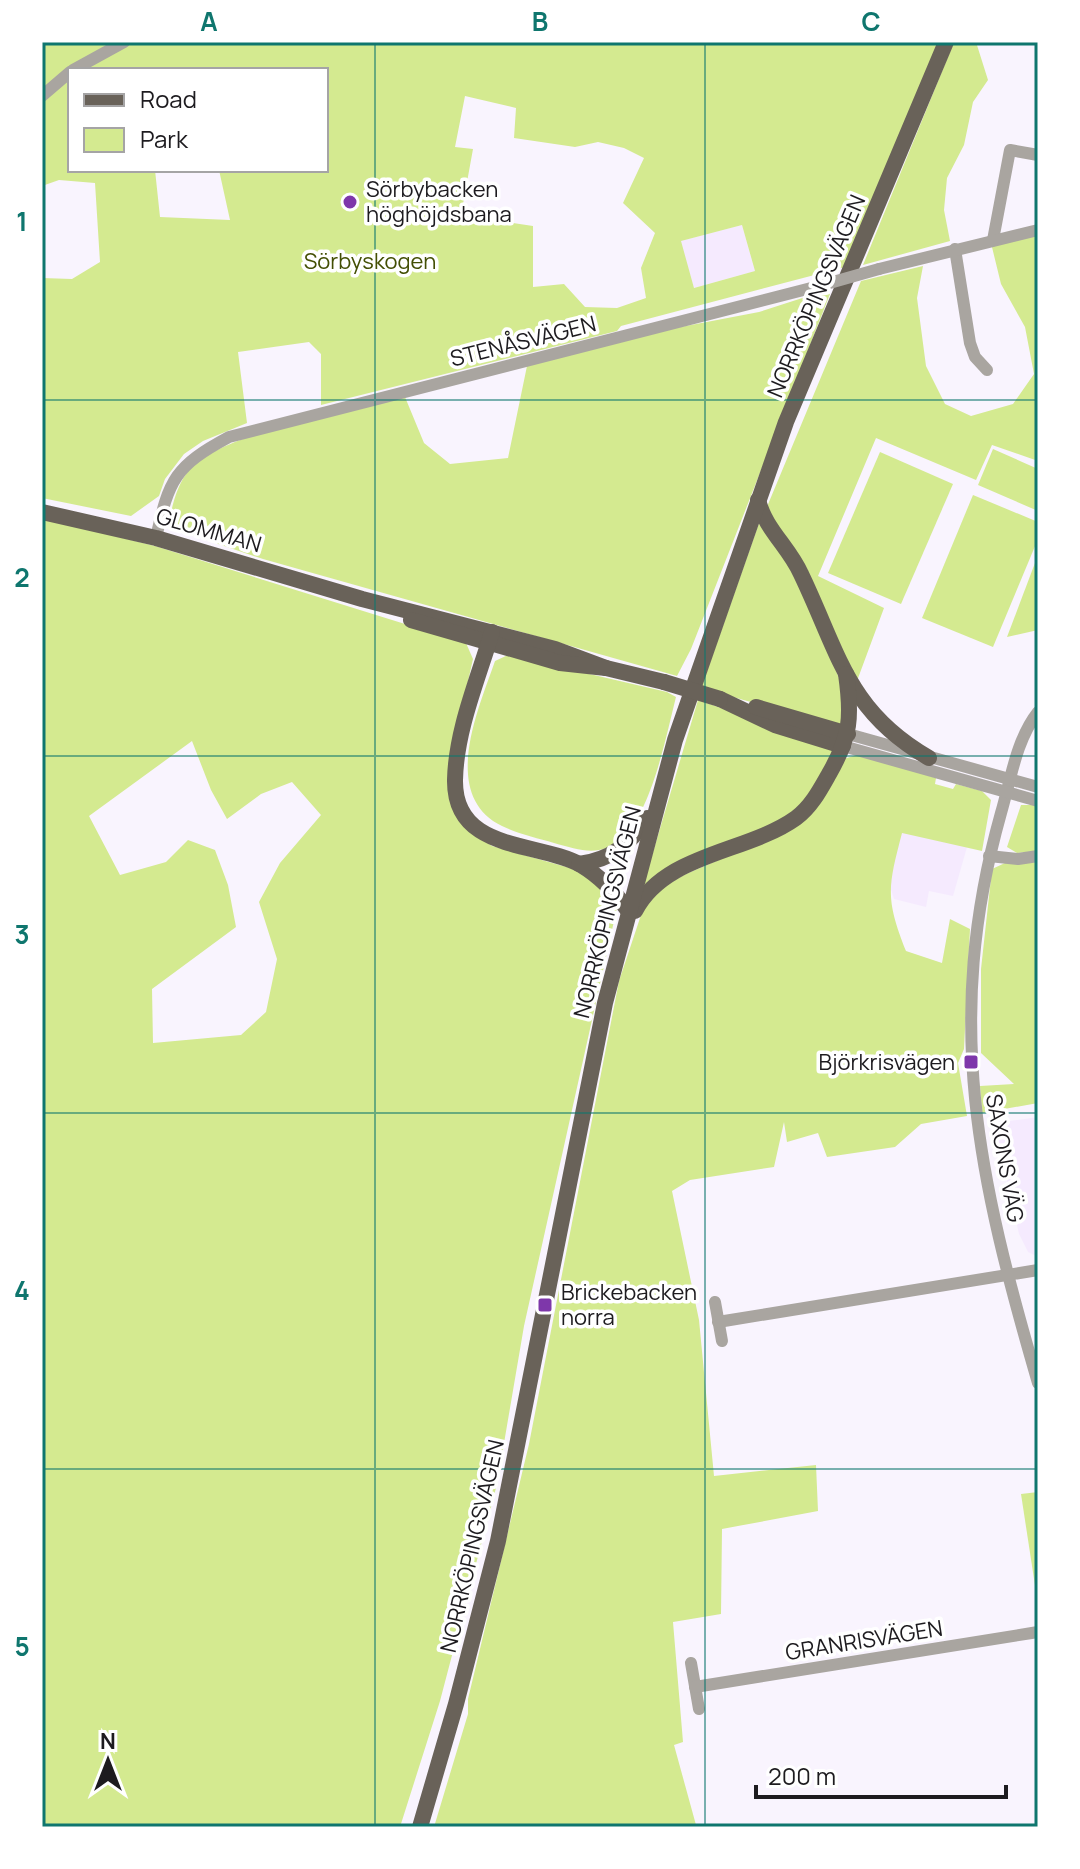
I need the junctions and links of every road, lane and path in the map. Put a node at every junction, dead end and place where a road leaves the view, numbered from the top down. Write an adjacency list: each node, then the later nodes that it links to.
1 (124, 42): 3 (street)
2 (946, 42): 11 (main road, NORRKÖPINGSVÄGEN)
3 (76, 68)
4 (68, 74): 5 (street)
5 (42, 96)
6 (1038, 155): 8 (street)
7 (1038, 230): 8 (street, STENÅSVÄGEN)
8 (993, 240): 9 (street, STENÅSVÄGEN)
9 (955, 249): 10 (street); 13 (street, STENÅSVÄGEN, bridge)
10 (987, 370)
11 (758, 500): 15 (main road); 21 (main road, NORRKÖPINGSVÄGEN)
12 (42, 512): 13 (main road, GLOMMAN)
13 (156, 538): 14 (main road, GLOMMAN)
14 (490, 638): 17 (main road, GLOMMAN, bridge); 25 (main road)
15 (846, 674): 17 (main road); 18 (main road)
16 (1035, 719): 19 (street, SAXONS VÄG)
17 (845, 740): 18 (street); 19 (street); 27 (main road)
18 (929, 758): 19 (street)
19 (1008, 787): 20 (street); 22 (street); 23 (street, SAXONS VÄG)
20 (1038, 787)
21 (658, 801): 25 (main road); 26 (main road, NORRKÖPINGSVÄGEN)
22 (1038, 801)
23 (989, 856): 24 (street); 29 (street, SAXONS VÄG)
24 (1038, 856)
25 (579, 864): 26 (main road)
26 (629, 912): 27 (main road, NORRKÖPINGSVÄGEN)
27 (625, 929): 38 (main road, NORRKÖPINGSVÄGEN)
28 (1038, 1270): 29 (street)
29 (1008, 1275): 31 (street); 33 (street, SAXONS VÄG)
30 (715, 1302): 31 (street)
31 (718, 1322): 32 (street)
32 (722, 1341)
33 (1038, 1383)
34 (1038, 1632): 36 (street, GRANRISVÄGEN)
35 (691, 1663): 36 (street)
36 (695, 1687): 37 (street)
37 (699, 1709)
38 (420, 1827)

